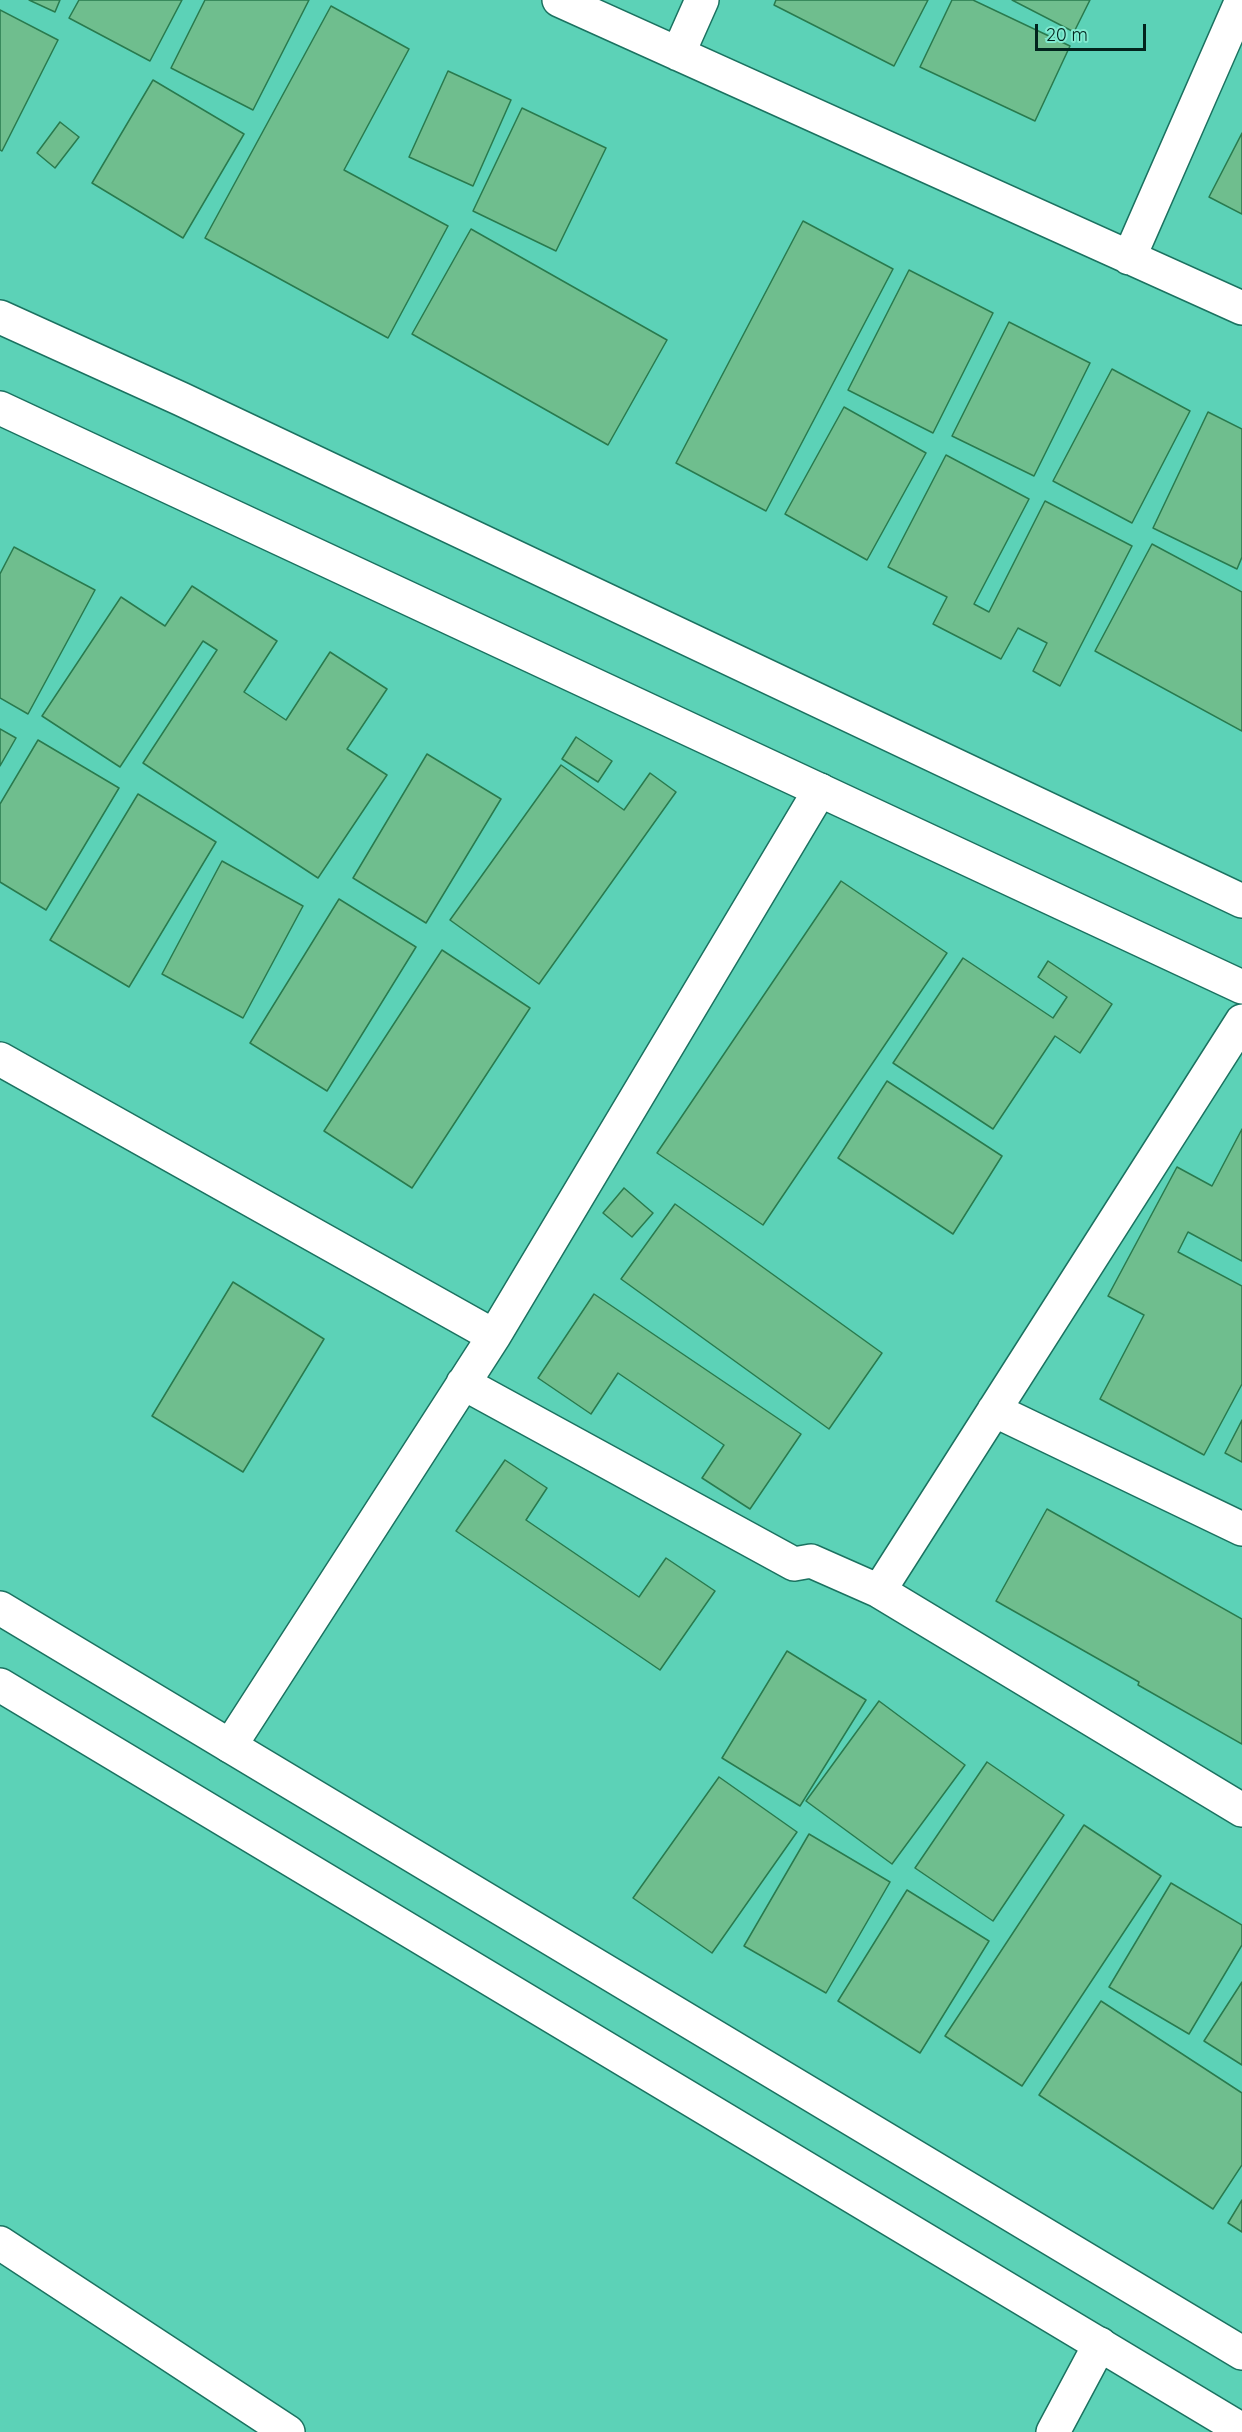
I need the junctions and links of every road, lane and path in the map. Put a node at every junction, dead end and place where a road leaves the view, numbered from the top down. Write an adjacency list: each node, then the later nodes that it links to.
1 (559, 0): 4 (street)
2 (702, 0): 4 (street)
3 (1242, 0): 5 (street)
4 (678, 54): 5 (street)
5 (1129, 258): 6 (street)
6 (1242, 308)
7 (0, 317): 10 (street)
8 (0, 408): 9 (street)
9 (820, 790): 11 (street); 14 (street)
10 (1242, 901)
11 (1242, 987)
12 (1242, 1021): 16 (street)
13 (0, 1059): 14 (street)
14 (494, 1336): 15 (street)
15 (463, 1383): 18 (street); 21 (street)
16 (994, 1410): 17 (street); 18 (street)
17 (1242, 1529)
18 (879, 1591): 22 (street)
19 (0, 1608): 21 (street)
20 (0, 1685): 24 (street)
21 (230, 1746): 25 (street)
22 (1242, 1810)
23 (0, 2243): 27 (street)
24 (1100, 2344): 26 (street); 28 (street)
25 (1242, 2353)
26 (1242, 2430)
27 (288, 2432)
28 (1053, 2432)

